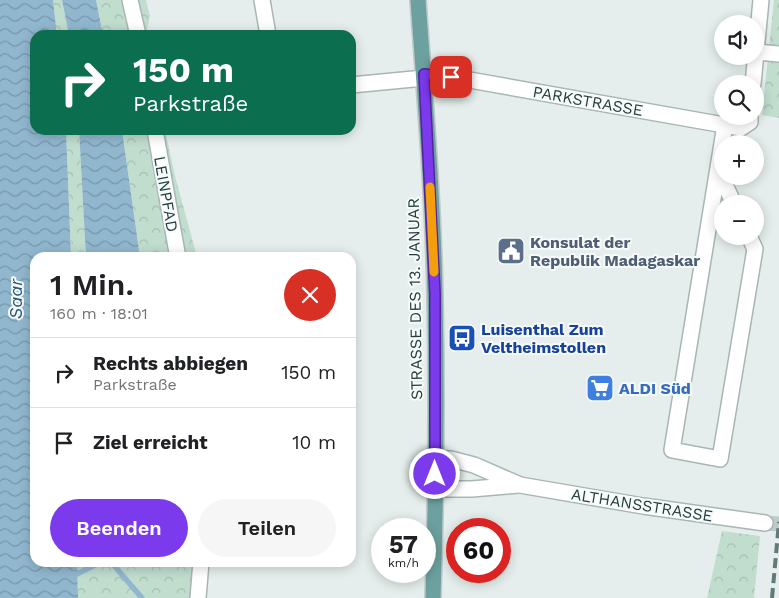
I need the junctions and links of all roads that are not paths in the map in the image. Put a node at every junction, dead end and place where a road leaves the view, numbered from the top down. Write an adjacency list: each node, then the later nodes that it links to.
1 (130, 0): 6 (street)
2 (262, 0): 7 (street)
3 (418, 0): 10 (main road, STRASSE DES 13. JANUAR)
4 (762, 0): 5 (street)
5 (761, 15)
6 (137, 30)
7 (267, 30)
8 (764, 53): 9 (street)
9 (779, 54)
10 (424, 76): 11 (street, PARKSTRASSE); 12 (street, PARKSTRASSE); 20 (main road, STRASSE DES 13. JANUAR)
11 (356, 84)
12 (714, 123)
13 (725, 125): 14 (street, PARKSTRASSE); 16 (street)
14 (744, 125)
15 (156, 135): 19 (street, LEINPFAD)
16 (723, 135)
17 (716, 185): 18 (street)
18 (753, 245)
19 (177, 252)
20 (435, 459): 21 (street, ALTHANSSTRASSE); 22 (main road, STRASSE DES 13. JANUAR)
21 (520, 485): 22 (street, ALTHANSSTRASSE); 23 (street, ALTHANSSTRASSE)
22 (435, 490): 26 (main road, STRASSE DES 13. JANUAR)
23 (765, 523)
24 (201, 567): 25 (street)
25 (198, 598)
26 (433, 598)

